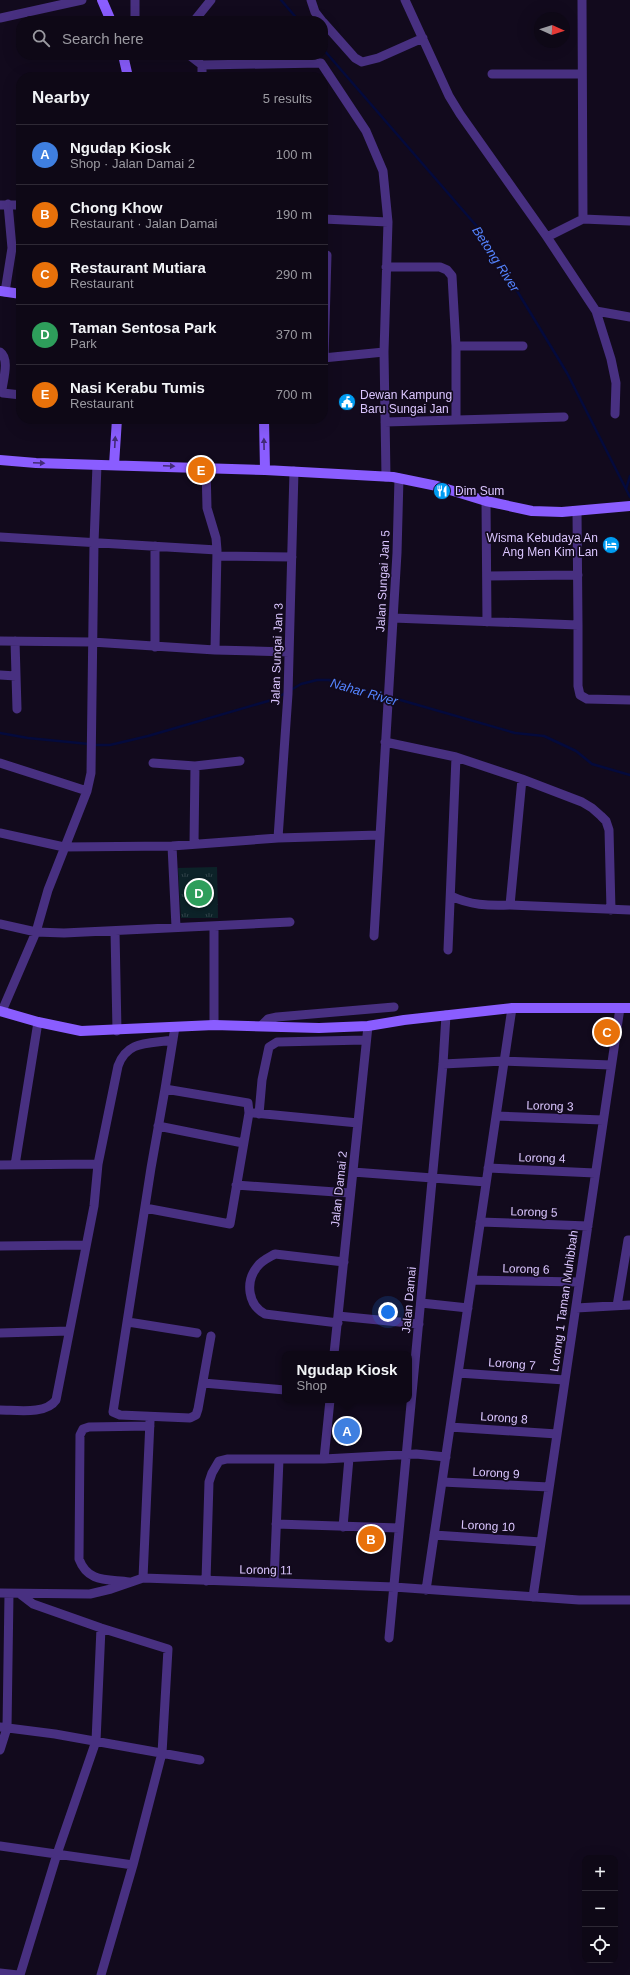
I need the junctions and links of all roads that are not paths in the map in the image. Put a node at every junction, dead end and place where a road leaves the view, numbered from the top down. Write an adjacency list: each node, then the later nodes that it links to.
1 (82, 0): 12 (street)
2 (102, 0): 8 (street)
3 (135, 0): 9 (street)
4 (211, 0): 10 (street)
5 (311, 0): 11 (street)
6 (405, 0): 14 (street)
7 (582, 0): 23 (street)
8 (109, 16)
9 (135, 16)
10 (198, 16)
11 (319, 16)
12 (0, 18)
13 (328, 27): 14 (street)
14 (423, 38): 30 (street)
15 (124, 60): 18 (street)
16 (196, 60): 17 (street)
17 (202, 65): 19 (street); 21 (street)
18 (127, 72)
19 (202, 72)
20 (328, 72): 29 (street)
21 (328, 72)
22 (492, 74): 23 (street)
23 (582, 74): 26 (street)
24 (4, 204): 25 (street); 32 (street)
25 (16, 205)
26 (583, 219): 28 (street); 30 (street)
27 (328, 220): 29 (street)
28 (630, 220)
29 (388, 222): 31 (street)
30 (547, 237): 34 (street)
31 (386, 267): 36 (street); 39 (street)
32 (2, 291): 33 (street)
33 (16, 293)
34 (596, 311): 35 (street); 42 (street)
35 (630, 317)
36 (456, 346): 37 (street); 44 (street)
37 (523, 346)
38 (0, 352): 41 (street)
39 (384, 352): 40 (street); 45 (street)
40 (328, 358)
41 (16, 395)
42 (615, 414)
43 (564, 417): 44 (street)
44 (456, 420): 45 (street)
45 (385, 422): 54 (street)
46 (117, 424): 50 (street, one-way to 46)
47 (264, 424): 52 (street, one-way to 47)
48 (0, 460): 49 (street, one-way to 49)
49 (97, 465): 50 (street); 60 (street)
50 (114, 465): 51 (street, one-way to 51)
51 (206, 467): 52 (street); 62 (street)
52 (265, 470): 53 (street)
53 (294, 471): 54 (street); 63 (street, Jalan Sungai Jan 3)
54 (386, 477): 55 (street)
55 (399, 478): 56 (street); 66 (street, Jalan Sungai Jan 5)
56 (486, 501): 58 (street); 65 (street)
57 (627, 507): 58 (street)
58 (578, 511): 64 (street)
59 (0, 537): 60 (street)
60 (94, 543): 61 (street); 71 (street)
61 (155, 546): 62 (street); 72 (street)
62 (217, 553): 63 (street); 73 (street)
63 (292, 557): 74 (street, Jalan Sungai Jan 3)
64 (578, 575): 65 (street); 68 (street)
65 (487, 576): 67 (street)
66 (393, 618): 67 (street); 79 (street, Jalan Sungai Jan 5)
67 (487, 622): 68 (street)
68 (578, 625): 77 (street)
69 (0, 641): 70 (street)
70 (15, 641): 71 (street); 76 (street)
71 (92, 642): 72 (street); 86 (street)
72 (155, 646): 73 (street)
73 (215, 650): 74 (street)
74 (289, 652): 89 (street, Jalan Sungai Jan 3)
75 (0, 675): 76 (street)
76 (16, 676): 78 (street)
77 (630, 700)
78 (17, 710)
79 (385, 742): 80 (street); 88 (street, Jalan Sungai Jan 5)
80 (456, 758): 85 (street); 93 (street)
81 (240, 761): 84 (street)
82 (153, 763): 84 (street)
83 (0, 764): 86 (street)
84 (195, 766): 90 (street)
85 (522, 780): 94 (street); 95 (street)
86 (87, 791): 92 (street)
87 (0, 833): 92 (street)
88 (379, 835): 89 (street); 103 (street, Jalan Sungai Jan 5)
89 (278, 838): 90 (street)
90 (194, 844): 91 (street)
91 (172, 846): 92 (street); 100 (street)
92 (64, 847): 102 (street)
93 (451, 896): 94 (street); 104 (street)
94 (510, 905): 95 (street)
95 (611, 910): 96 (street)
96 (630, 910)
97 (290, 922): 99 (street)
98 (0, 924): 102 (street)
99 (214, 926): 100 (street); 112 (street)
100 (176, 927): 101 (street)
101 (115, 931): 102 (street); 116 (street)
102 (36, 932): 109 (street)
103 (374, 936)
104 (448, 950)
105 (394, 1006): 113 (street)
106 (512, 1008): 107 (street); 110 (street); 119 (street)
107 (620, 1008): 108 (street); 121 (street, Lorong 1 Taman Muhibbah)
108 (630, 1008)
109 (1, 1011): 111 (street)
110 (446, 1015): 114 (street); 120 (street, Jalan Damai)
111 (38, 1022): 116 (street); 132 (street)
112 (214, 1025): 113 (street); 115 (street)
113 (262, 1025): 114 (street)
114 (368, 1026): 118 (street, Jalan Damai 2)
115 (174, 1027): 116 (street); 117 (street)
116 (117, 1031)
117 (173, 1040): 122 (street); 130 (street)
118 (365, 1040): 124 (street); 127 (street, Jalan Damai 2)
119 (504, 1061): 120 (street); 121 (street); 125 (street)
120 (443, 1064): 136 (street, Jalan Damai)
121 (611, 1065): 126 (street, Lorong 1 Taman Muhibbah)
122 (166, 1089): 123 (street); 128 (street)
123 (249, 1113): 124 (street); 129 (street)
124 (259, 1114): 127 (street)
125 (496, 1116): 126 (street, Lorong 3); 133 (street)
126 (603, 1120): 135 (street, Lorong 1 Taman Muhibbah)
127 (358, 1123): 134 (street, Jalan Damai 2)
128 (158, 1126): 129 (street); 140 (street)
129 (243, 1142): 138 (street)
130 (98, 1164): 132 (street); 144 (street)
131 (0, 1165): 132 (street)
132 (16, 1165)
133 (488, 1168): 135 (street, Lorong 4); 137 (street)
134 (352, 1172): 136 (street); 139 (street, Jalan Damai 2)
135 (595, 1173): 142 (street, Lorong 1 Taman Muhibbah)
136 (432, 1178): 137 (street); 149 (street, Jalan Damai)
137 (486, 1182): 141 (street)
138 (236, 1185): 139 (street); 140 (street)
139 (350, 1193): 146 (street, Jalan Damai 2)
140 (145, 1208): 155 (street)
141 (480, 1222): 142 (street, Lorong 5); 147 (street)
142 (588, 1226): 148 (street, Lorong 1 Taman Muhibbah)
143 (630, 1240): 151 (street)
144 (86, 1245): 145 (street); 157 (street)
145 (0, 1246)
146 (344, 1262): 154 (street, Jalan Damai 2); 154 (street)
147 (472, 1280): 148 (street, Lorong 6); 152 (street)
148 (579, 1282): 153 (street, Lorong 1 Taman Muhibbah)
149 (421, 1303): 152 (street); 156 (street, Jalan Damai)
150 (630, 1305): 151 (street)
151 (617, 1306): 153 (street)
152 (468, 1308): 162 (street)
153 (576, 1308): 163 (street, Lorong 1 Taman Muhibbah)
154 (338, 1319): 156 (street); 161 (street, Jalan Damai 2)
155 (128, 1322): 159 (street); 170 (street)
156 (419, 1324): 166 (street, Jalan Damai)
157 (69, 1331): 158 (street); 169 (street)
158 (0, 1333)
159 (197, 1333)
160 (211, 1336): 164 (street)
161 (334, 1351)
162 (458, 1373): 163 (street, Lorong 7); 172 (street)
163 (565, 1380): 173 (street, Lorong 1 Taman Muhibbah)
164 (203, 1383): 165 (street); 170 (street)
165 (282, 1390)
166 (412, 1390)
167 (330, 1403): 178 (street)
168 (411, 1403): 174 (street, Jalan Damai)
169 (0, 1410)
170 (150, 1416): 171 (street)
171 (150, 1426): 186 (street); 188 (street)
172 (450, 1427): 173 (street, Lorong 8); 175 (street)
173 (557, 1434): 180 (street, Lorong 1 Taman Muhibbah)
174 (405, 1456): 175 (street); 176 (street); 183 (street, Jalan Damai)
175 (446, 1457): 179 (street)
176 (349, 1458): 178 (street); 182 (street)
177 (279, 1459): 178 (street); 181 (street); 187 (street)
178 (324, 1459)
179 (442, 1482): 180 (street, Lorong 9); 184 (street)
180 (549, 1487): 185 (street, Lorong 1 Taman Muhibbah)
181 (276, 1524): 182 (street); 189 (street)
182 (343, 1526): 183 (street)
183 (399, 1528): 190 (street, Jalan Damai)
184 (434, 1535): 185 (street, Lorong 10); 191 (street)
185 (541, 1542): 194 (street, Lorong 1 Taman Muhibbah)
186 (143, 1578): 187 (street, Lorong 11); 188 (street, Lorong 11)
187 (206, 1581): 189 (street, Lorong 11)
188 (131, 1582): 193 (street, Lorong 11)
189 (274, 1582): 190 (street, Lorong 11)
190 (394, 1586): 191 (street, Lorong 11); 197 (street, Jalan Damai)
191 (426, 1590): 194 (street, Lorong 11)
192 (5, 1593): 193 (street, Lorong 11); 198 (street)
193 (20, 1594): 196 (street)
194 (533, 1597): 195 (street, Lorong 11)
195 (630, 1600)
196 (101, 1628): 199 (street); 201 (street)
197 (389, 1638)
198 (3, 1727): 199 (street); 200 (street)
199 (96, 1741): 201 (street); 204 (street)
200 (0, 1750)
201 (162, 1753): 202 (street); 205 (street)
202 (200, 1760)
203 (0, 1846): 204 (street)
204 (57, 1854): 205 (street); 207 (street)
205 (133, 1865): 208 (street)
206 (0, 1974): 207 (street)
207 (19, 1975)
208 (101, 1975)

